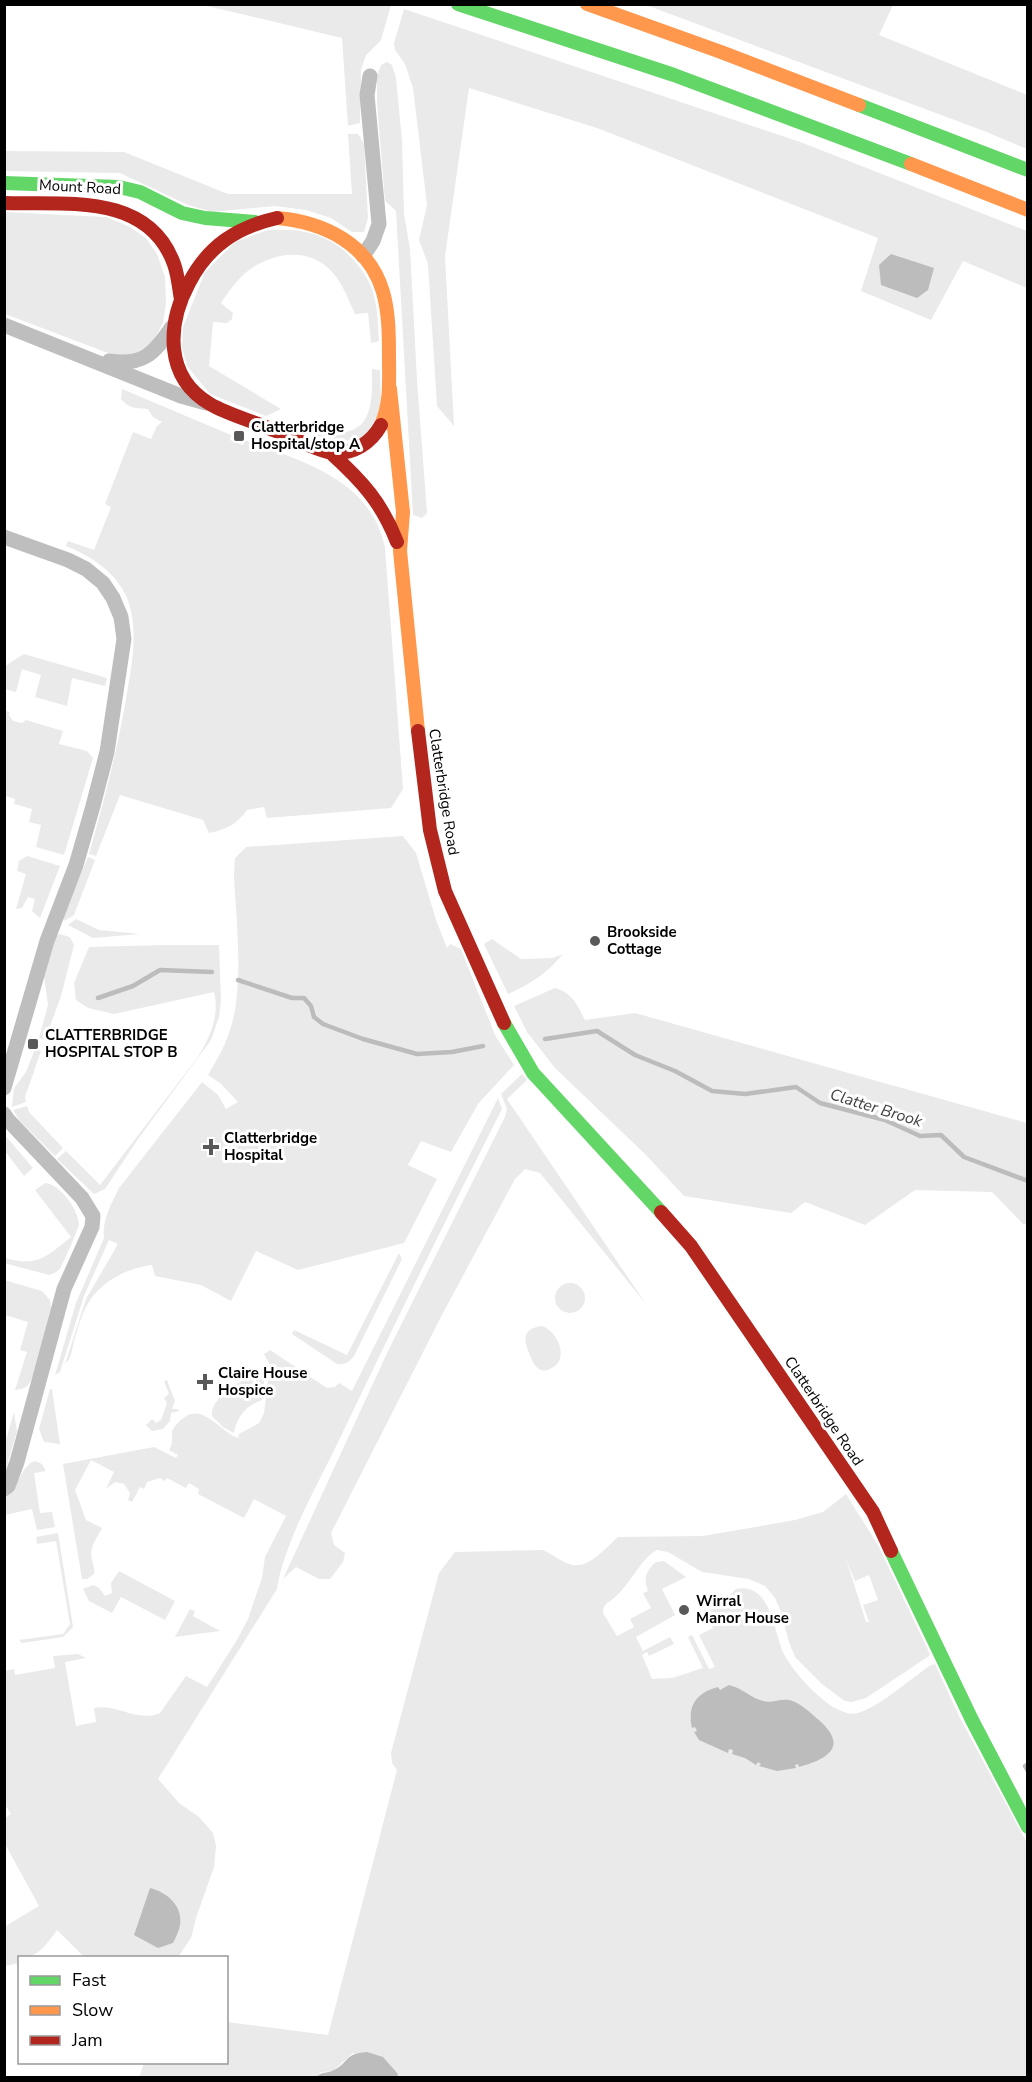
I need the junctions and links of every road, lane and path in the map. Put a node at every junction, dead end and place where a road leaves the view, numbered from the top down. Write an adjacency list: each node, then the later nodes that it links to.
1 (458, 4): 7 (main road)
2 (587, 4): 4 (main road)
3 (370, 76): 9 (street)
4 (1028, 170)
5 (4, 183): 8 (main road, Mount Road)
6 (4, 203): 10 (main road, Mount Road)
7 (1028, 210)
8 (257, 222): 9 (main road); 10 (main road)
9 (363, 256): 14 (main road)
10 (181, 300): 11 (main road)
11 (175, 323): 13 (street); 15 (main road)
12 (4, 325): 13 (street)
13 (86, 357): 15 (street)
14 (390, 389): 16 (main road); 18 (main road, Clatterbridge Road)
15 (210, 404): 16 (main road)
16 (331, 453): 18 (main road, Clatterbridge Road)
17 (4, 537): 19 (street)
18 (400, 551): 22 (main road, Clatterbridge Road)
19 (4, 1088)
20 (4, 1114): 21 (street)
21 (4, 1489)
22 (1028, 1827)

